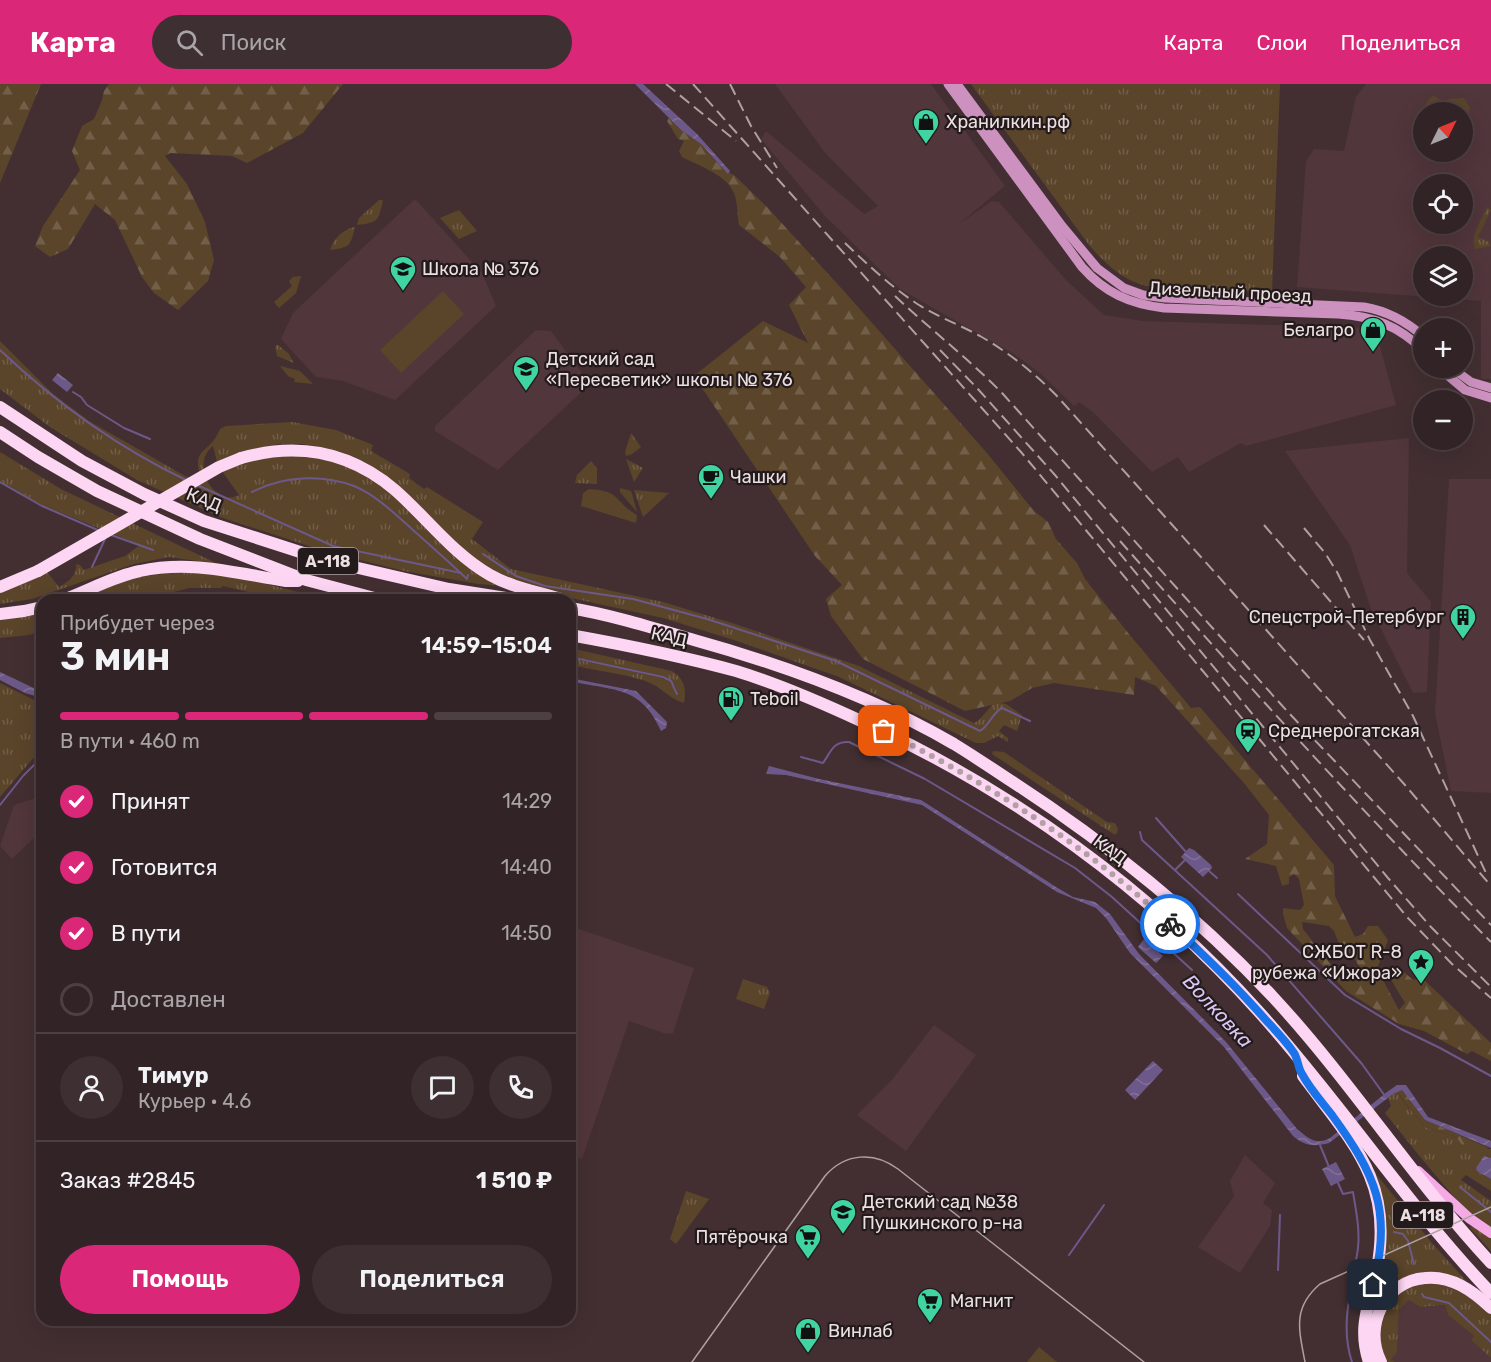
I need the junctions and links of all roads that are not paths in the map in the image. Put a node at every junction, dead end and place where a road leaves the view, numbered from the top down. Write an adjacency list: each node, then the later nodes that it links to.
1 (948, 84): 4 (street, Дизельный проезд)
2 (957, 84): 3 (street, Дизельный проезд)
3 (1413, 329)
4 (1413, 342)
5 (1451, 378): 8 (street)
6 (1467, 378): 7 (street)
7 (1491, 388)
8 (1491, 398)
9 (0, 401): 11 (highway)
10 (0, 407): 11 (highway, КАД / А-118)
11 (26, 426): 17 (highway, КАД / А-118)
12 (0, 432): 13 (highway, КАД / А-118)
13 (306, 580): 15 (highway); 16 (highway, КАД / А-118)
14 (0, 587): 18 (highway, bridge)
15 (79, 594)
16 (359, 594)
17 (481, 594)
18 (543, 594)
19 (576, 604): 23 (highway)
20 (36, 609): 22 (highway)
21 (576, 609): 23 (highway, КАД / А-118)
22 (0, 614)
23 (605, 614): 26 (highway, КАД / А-118)
24 (576, 636): 25 (highway, КАД)
25 (1354, 1136): 29 (highway, А-118); 31 (highway)
26 (1405, 1160): 27 (main road); 28 (highway, КАД / А-118)
27 (1491, 1233)
28 (1491, 1263)
29 (1491, 1293)
30 (1491, 1308): 32 (highway)
31 (1370, 1362)
32 (1381, 1362)

